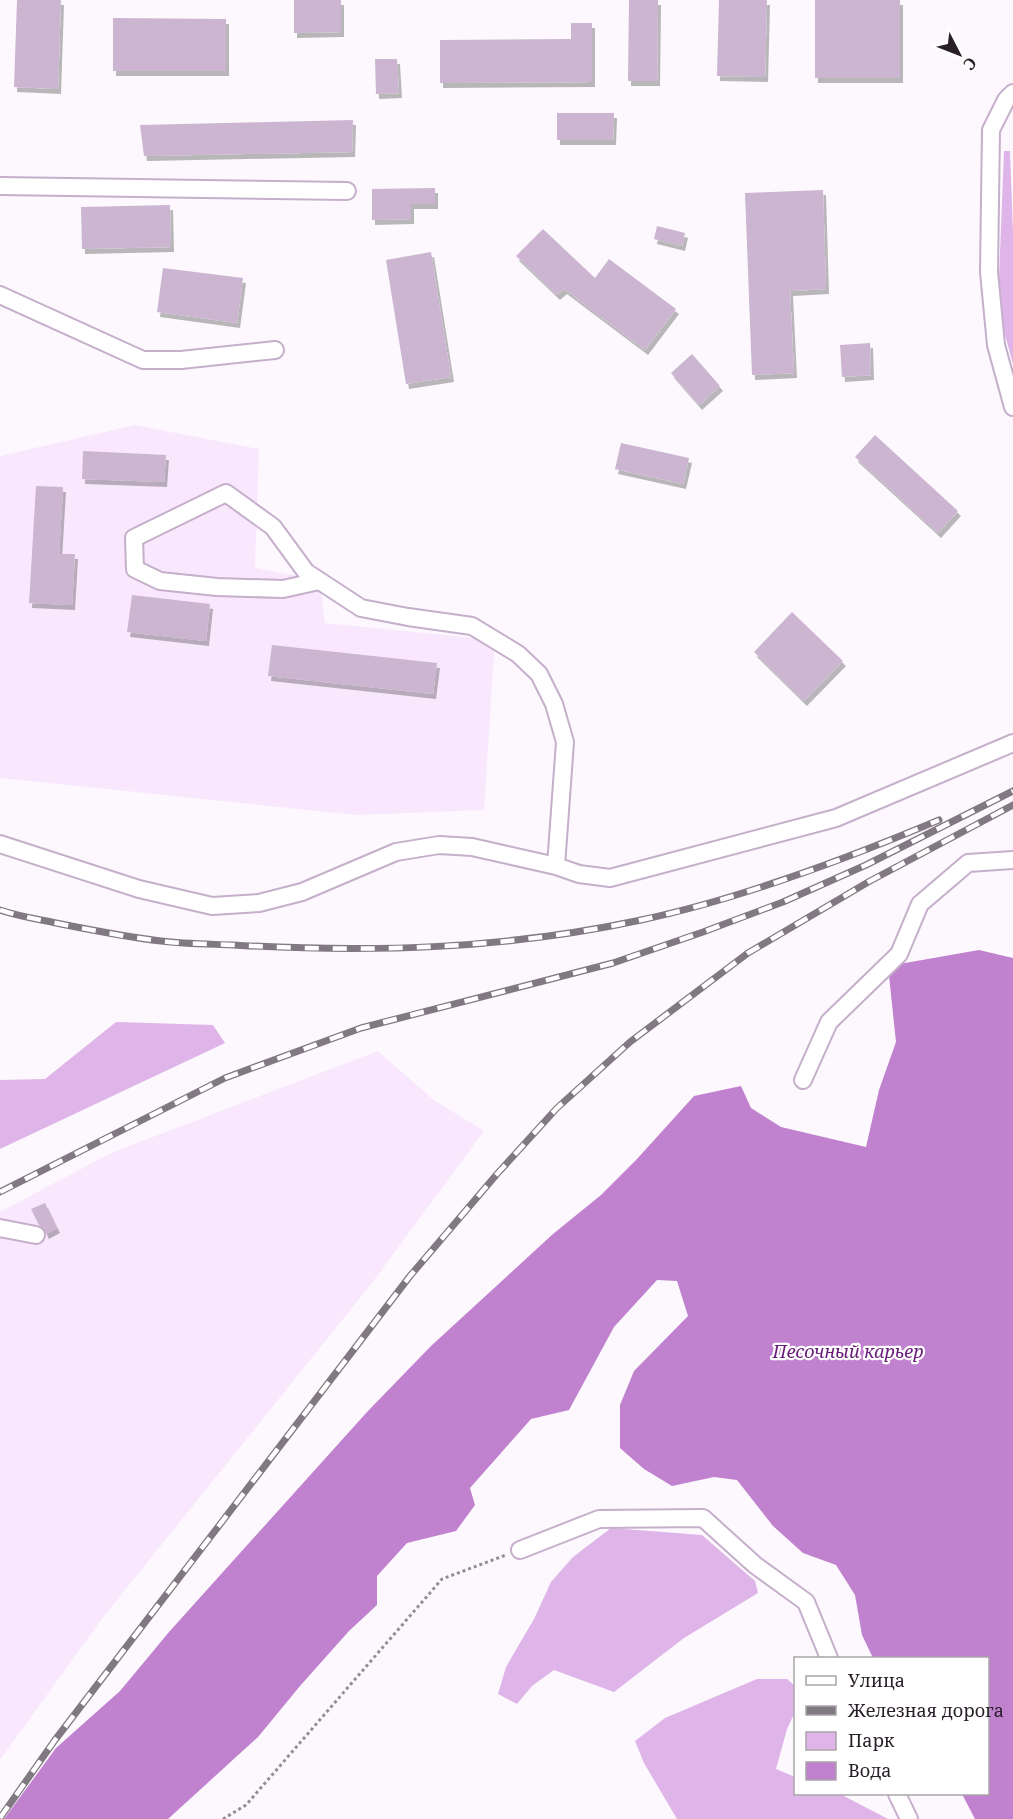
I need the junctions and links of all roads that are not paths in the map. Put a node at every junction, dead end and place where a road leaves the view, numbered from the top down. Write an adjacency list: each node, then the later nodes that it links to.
1 (1013, 93): 6 (street)
2 (0, 186): 3 (street)
3 (347, 190)
4 (0, 295): 5 (street)
5 (275, 350)
6 (1013, 407)
7 (319, 581): 7 (street); 11 (street)
8 (1013, 743): 11 (street)
9 (0, 844): 11 (street)
10 (1013, 860): 12 (street)
11 (556, 866)
12 (803, 1080)
13 (0, 1228): 14 (street)
14 (36, 1235)
15 (520, 1550): 16 (street)
16 (828, 1657)
17 (897, 1795): 18 (street)
18 (909, 1819)

